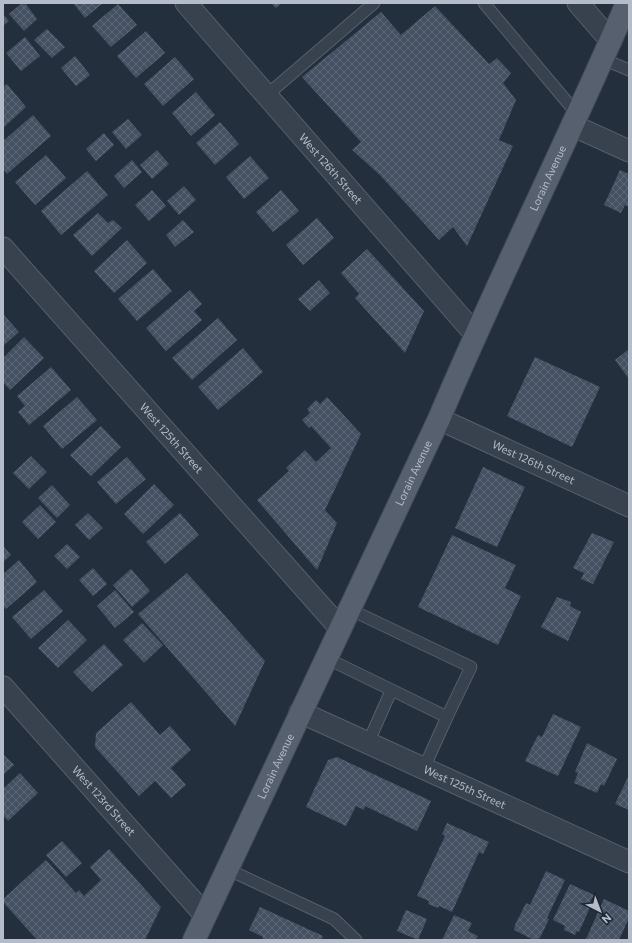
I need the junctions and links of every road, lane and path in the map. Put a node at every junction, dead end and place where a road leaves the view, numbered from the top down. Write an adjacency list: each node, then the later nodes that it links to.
1 (186, 3): 8 (street, West 126th Street)
2 (374, 3): 8 (lane)
3 (484, 3): 9 (lane)
4 (578, 3): 6 (street)
5 (626, 3): 6 (main road, Lorain Avenue)
6 (607, 50): 7 (lane); 9 (main road, Lorain Avenue)
7 (629, 70)
8 (267, 95): 12 (street, West 126th Street)
9 (576, 120): 10 (street); 12 (main road, Lorain Avenue)
10 (629, 151)
11 (3, 248): 15 (street, West 125th Street)
12 (475, 334): 13 (main road, Lorain Avenue)
13 (439, 419): 14 (street, West 126th Street); 15 (main road, Lorain Avenue)
14 (629, 506)
15 (344, 618): 16 (main road, Lorain Avenue); 20 (lane)
16 (326, 658): 18 (lane); 19 (main road, Lorain Avenue)
17 (3, 687): 25 (street, West 123rd Street)
18 (391, 691): 20 (lane); 21 (lane)
19 (300, 712): 21 (street, West 125th Street); 24 (main road, Lorain Avenue)
20 (447, 717): 22 (lane)
21 (368, 743): 22 (street, West 125th Street)
22 (424, 768): 23 (street, West 125th Street)
23 (629, 862)
24 (227, 868): 25 (main road, Lorain Avenue); 27 (lane)
25 (205, 915): 26 (main road, Lorain Avenue)
26 (194, 940)
27 (356, 940)

